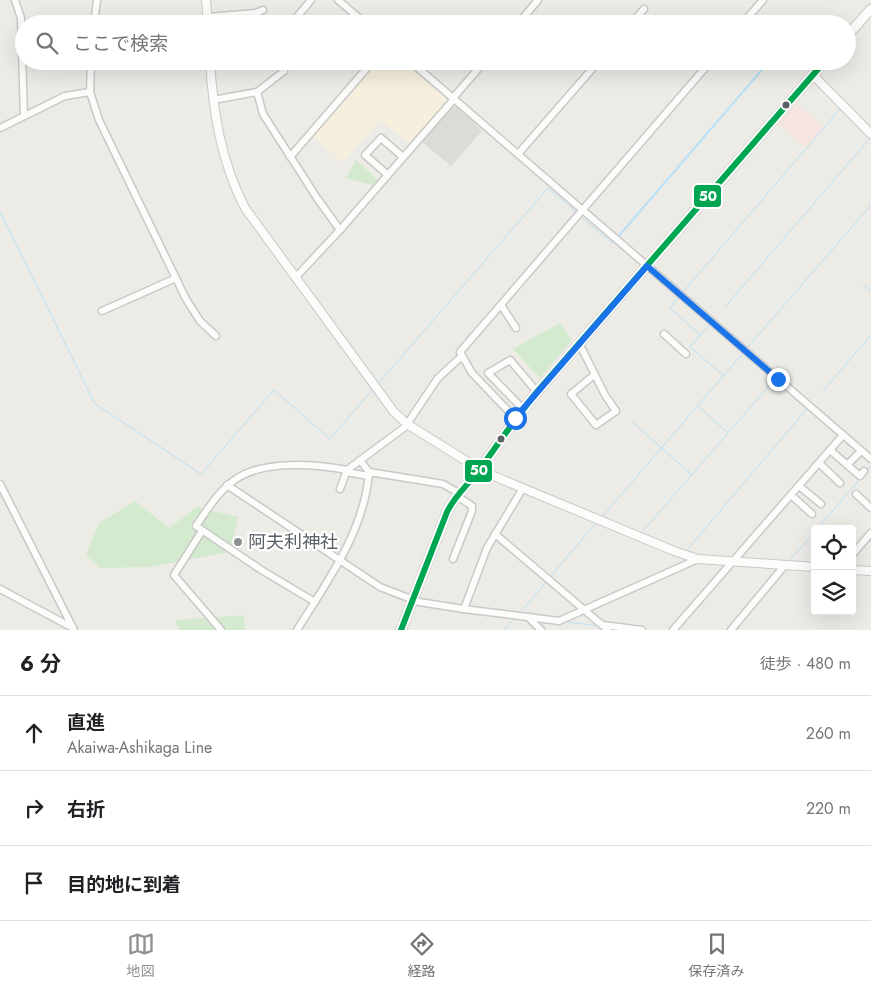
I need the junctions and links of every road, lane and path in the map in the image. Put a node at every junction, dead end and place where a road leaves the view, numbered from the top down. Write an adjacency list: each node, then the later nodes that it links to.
1 (14, 0): 12 (street)
2 (97, 0): 13 (street)
3 (206, 0): 14 (street)
4 (312, 0): 16 (street)
5 (338, 0): 17 (street)
6 (538, 0): 18 (street)
7 (763, 0): 20 (street)
8 (871, 9): 21 (main road)
9 (263, 10): 11 (street)
10 (644, 10): 19 (street)
11 (256, 13): 15 (street)
12 (20, 15)
13 (95, 15)
14 (208, 15)
15 (242, 15)
16 (299, 15)
17 (356, 15)
18 (526, 15)
19 (639, 15)
20 (750, 15)
21 (856, 26)
22 (23, 70): 37 (street)
23 (91, 70): 33 (street)
24 (211, 70): 36 (street)
25 (284, 70): 34 (street)
26 (365, 70): 41 (street)
27 (420, 70): 35 (street)
28 (476, 70): 35 (street)
29 (591, 70): 40 (street)
30 (702, 70): 44 (street)
31 (818, 70): 32 (main road)
32 (813, 75): 39 (street); 46 (main road)
33 (90, 92): 37 (street); 47 (street)
34 (257, 92): 36 (street); 41 (street)
35 (453, 98): 40 (street); 42 (street)
36 (213, 100): 48 (street)
37 (24, 116): 38 (street)
38 (0, 128)
39 (871, 134)
40 (518, 154): 44 (street)
41 (290, 157): 45 (street)
42 (403, 157): 43 (street); 43 (street)
43 (388, 175): 45 (street)
44 (583, 210): 46 (street); 49 (street)
45 (340, 230): 48 (street)
46 (647, 266): 54 (main road); 62 (street)
47 (176, 278): 50 (street); 53 (street)
48 (295, 278): 61 (street)
49 (501, 305): 51 (street); 56 (street)
50 (102, 311)
51 (516, 328)
52 (664, 334): 55 (street)
53 (216, 336)
54 (579, 343): 57 (street); 58 (main road)
55 (686, 354)
56 (462, 356): 60 (street); 61 (street)
57 (594, 375): 57 (street)
58 (537, 392): 59 (main road); 59 (street)
59 (523, 409): 60 (main road)
60 (515, 418): 69 (main road)
61 (407, 424): 66 (street); 69 (street)
62 (843, 435): 63 (street); 64 (street)
63 (830, 450): 67 (street); 68 (street)
64 (861, 451): 65 (street); 68 (street)
65 (871, 459)
66 (360, 460): 70 (street); 72 (street)
67 (818, 463): 73 (street); 76 (street)
68 (848, 466): 71 (street)
69 (480, 469): 77 (street); 79 (main road)
70 (346, 471): 72 (street); 75 (street); 78 (street)
71 (864, 471)
72 (369, 474): 79 (street); 91 (street)
73 (840, 483)
74 (0, 484): 104 (street)
75 (228, 485): 85 (street); 91 (street)
76 (799, 486): 81 (street); 82 (street)
77 (523, 488): 87 (street); 90 (street)
78 (340, 489)
79 (458, 494): 89 (street); 98 (main road)
80 (856, 494): 83 (street)
81 (791, 495): 84 (street); 92 (street)
82 (821, 504)
83 (871, 508)
84 (812, 514)
85 (202, 531): 99 (street); 105 (street)
86 (871, 533): 88 (street)
87 (495, 534): 100 (street); 101 (street)
88 (856, 550)
89 (453, 559)
90 (698, 559): 92 (street); 101 (street)
91 (339, 560): 98 (street); 99 (street)
92 (733, 562): 93 (street); 111 (street)
93 (785, 564): 94 (street); 112 (street)
94 (811, 567)
95 (856, 570): 96 (street)
96 (871, 571)
97 (0, 589): 104 (street)
98 (412, 600): 100 (street); 107 (main road)
99 (316, 602): 106 (street)
100 (464, 609): 102 (street)
101 (584, 610): 102 (street); 103 (street)
102 (528, 617): 108 (street)
103 (602, 625): 109 (street); 110 (street)
104 (74, 629)
105 (221, 630)
106 (297, 630)
107 (401, 630)
108 (541, 630)
109 (608, 630)
110 (642, 630)
111 (673, 630)
112 (731, 630)

